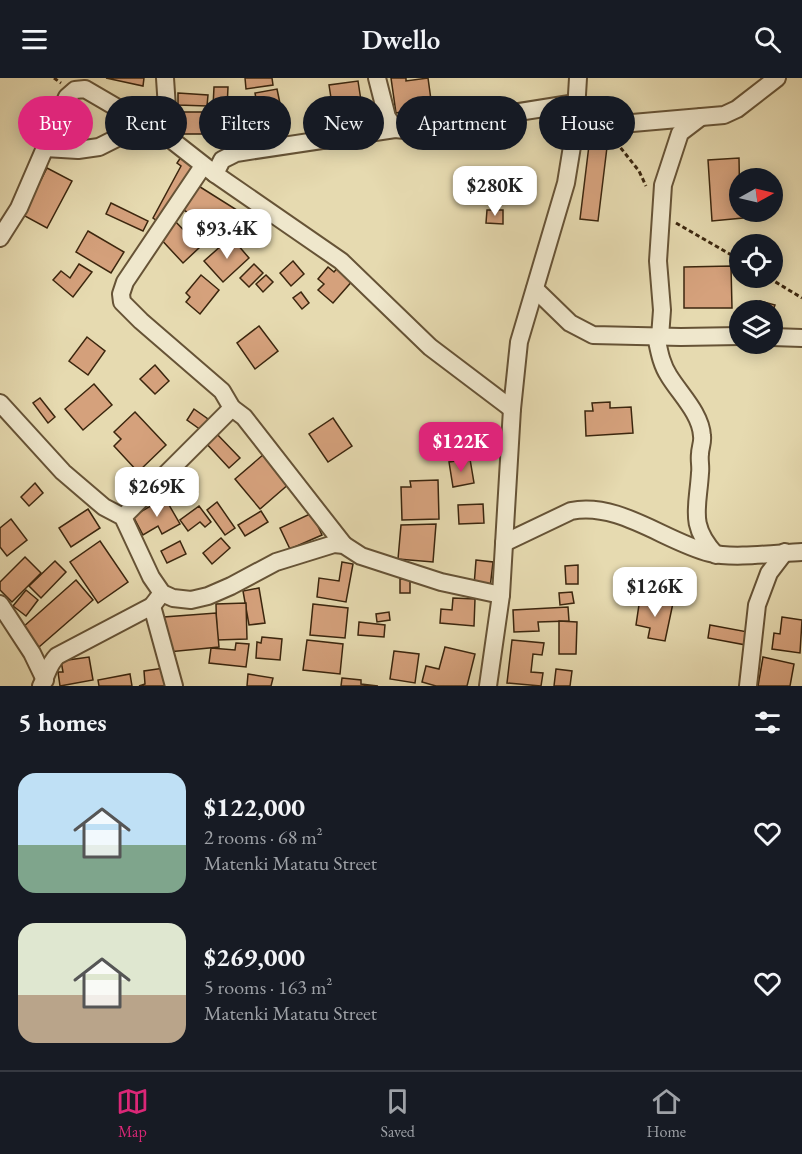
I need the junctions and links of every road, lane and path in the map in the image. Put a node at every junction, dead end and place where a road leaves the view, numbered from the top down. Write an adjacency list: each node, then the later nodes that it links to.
1 (165, 78): 6 (street)
2 (377, 78): 12 (street)
3 (578, 78): 7 (street)
4 (777, 78): 10 (street)
5 (68, 96): 8 (street)
6 (166, 96)
7 (577, 96)
8 (105, 101)
9 (539, 109): 12 (street)
10 (702, 117): 11 (street); 18 (street)
11 (635, 123)
12 (395, 129): 17 (street)
13 (44, 150): 19 (street)
14 (184, 150): 17 (street)
15 (571, 150): 23 (street)
16 (623, 150): 18 (path)
17 (209, 170): 30 (street); 31 (street)
18 (662, 210): 21 (path); 25 (street)
19 (5, 222): 20 (street)
20 (0, 238)
21 (729, 254)
22 (783, 286): 24 (path)
23 (535, 288): 25 (street); 31 (street)
24 (802, 298)
25 (658, 336): 26 (street); 36 (street)
26 (729, 336)
27 (783, 337): 28 (street)
28 (802, 338)
29 (2, 408): 32 (street)
30 (232, 408): 32 (street); 34 (street)
31 (512, 409): 33 (street)
32 (123, 517): 38 (street)
33 (504, 543): 36 (street); 37 (street)
34 (344, 545): 37 (street); 38 (street)
35 (794, 552): 36 (street); 43 (street)
36 (716, 555)
37 (501, 595): 42 (street)
38 (157, 599): 40 (street); 41 (street)
39 (0, 604): 40 (street)
40 (46, 682)
41 (174, 686)
42 (488, 686)
43 (748, 686)

